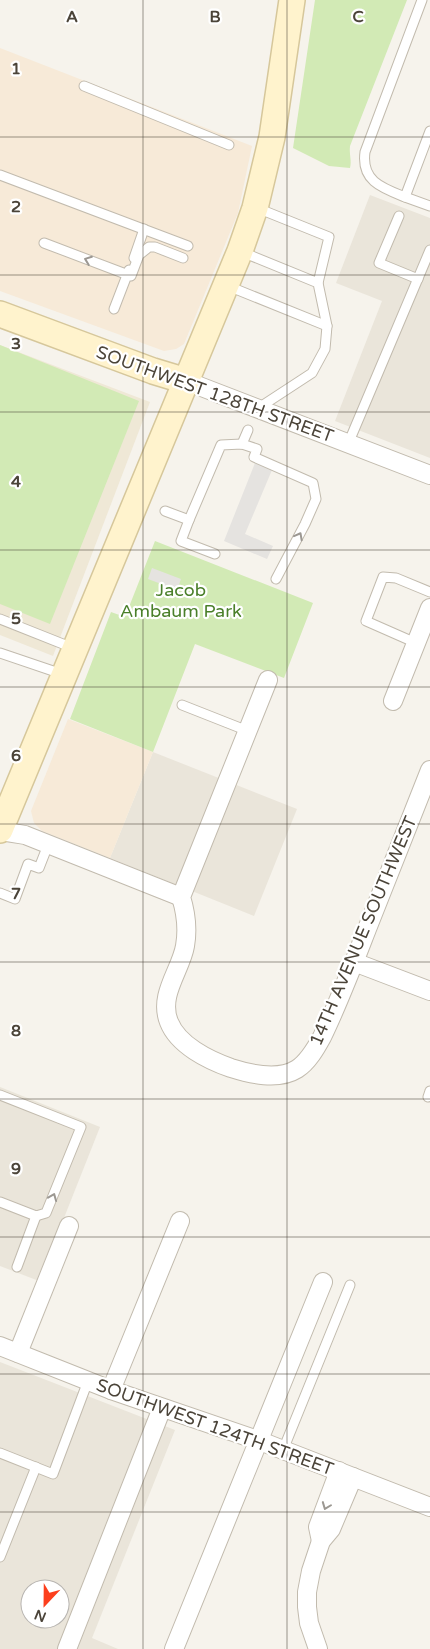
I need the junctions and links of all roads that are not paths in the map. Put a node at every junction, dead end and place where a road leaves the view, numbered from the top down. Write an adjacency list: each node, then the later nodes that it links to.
1 (292, 0): 9 (main road)
2 (422, 0): 7 (lane)
3 (84, 86): 5 (lane)
4 (430, 131): 7 (lane)
5 (229, 145)
6 (0, 175): 11 (lane)
7 (405, 197): 8 (lane)
8 (430, 206)
9 (255, 208): 15 (main road); 19 (lane)
10 (399, 216): 18 (lane)
11 (144, 229): 13 (lane); 17 (lane)
12 (44, 243): 17 (lane, one-way to 12)
13 (188, 246)
14 (430, 250): 18 (lane)
15 (240, 251): 19 (lane); 20 (main road)
16 (183, 258): 17 (lane)
17 (127, 275): 21 (lane)
18 (418, 279): 28 (lane)
19 (318, 283): 23 (lane)
20 (226, 286): 23 (lane); 24 (main road)
21 (117, 309)
22 (0, 314): 24 (main road, SOUTHWEST 128TH STREET)
23 (327, 326): 25 (lane)
24 (186, 381): 25 (street, SOUTHWEST 128TH STREET); 38 (main road)
25 (257, 409): 28 (street, SOUTHWEST 128TH STREET)
26 (248, 430): 27 (lane)
27 (242, 444): 31 (lane); 33 (lane, one-way to 27)
28 (348, 444): 29 (street, SOUTHWEST 128TH STREET)
29 (430, 475)
30 (166, 511): 31 (lane)
31 (189, 520): 32 (lane)
32 (215, 554)
33 (276, 579)
34 (430, 592): 37 (lane)
35 (430, 608): 37 (street)
36 (0, 619): 38 (lane)
37 (416, 643): 42 (street)
38 (75, 649): 40 (main road)
39 (0, 653): 40 (lane)
40 (64, 675): 46 (main road)
41 (268, 680): 44 (street)
42 (393, 701)
43 (182, 705): 44 (lane)
44 (248, 731): 49 (street)
45 (430, 770): 50 (street, 14TH AVENUE SOUTHWEST)
46 (0, 830): 47 (street)
47 (48, 845): 48 (lane); 49 (street)
48 (0, 893)
49 (181, 897): 50 (street, 14TH AVENUE SOUTHWEST)
50 (354, 962): 51 (street)
51 (430, 991)
52 (0, 1095): 54 (lane, one-way to 52)
53 (0, 1202): 54 (lane)
54 (36, 1216): 57 (lane)
55 (180, 1221): 63 (street)
56 (68, 1226): 61 (street)
57 (17, 1267)
58 (323, 1282): 65 (street)
59 (350, 1285): 66 (lane)
60 (0, 1346): 61 (street, SOUTHWEST 124TH STREET)
61 (18, 1352): 62 (street, SOUTHWEST 124TH STREET)
62 (88, 1381): 63 (street, SOUTHWEST 124TH STREET); 68 (lane)
63 (111, 1390): 64 (street, SOUTHWEST 124TH STREET)
64 (162, 1408): 65 (street, SOUTHWEST 124TH STREET); 72 (street)
65 (260, 1440): 66 (street, SOUTHWEST 124TH STREET); 73 (street)
66 (283, 1450): 69 (street, SOUTHWEST 124TH STREET)
67 (0, 1453): 68 (lane)
68 (36, 1467): 71 (lane)
69 (346, 1474): 70 (street, SOUTHWEST 124TH STREET); 74 (street)
70 (430, 1507)
71 (0, 1557)
72 (67, 1649)
73 (174, 1649)
74 (318, 1649)

